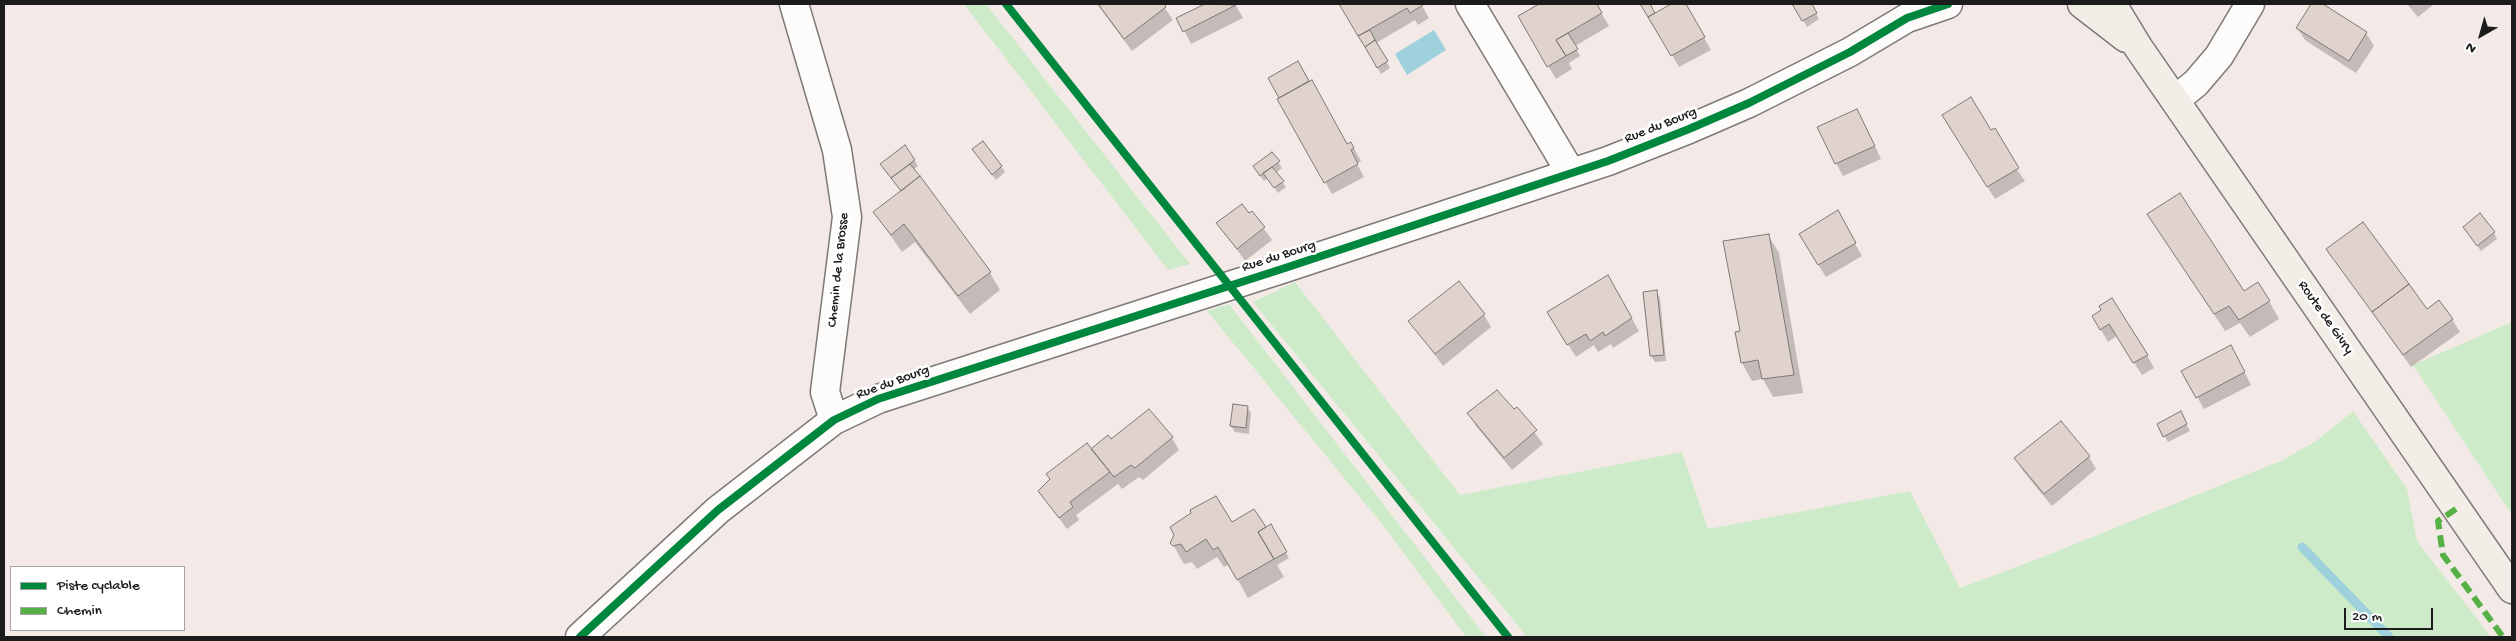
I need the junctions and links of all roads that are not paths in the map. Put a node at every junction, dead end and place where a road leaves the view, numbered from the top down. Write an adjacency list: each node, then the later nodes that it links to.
1 (794, 4): 11 (street, Chemin de la Brosse)
2 (1470, 4): 10 (street)
3 (1948, 4): 7 (street, Rue du Bourg)
4 (2082, 4): 8 (main road, Route de Givry)
5 (2112, 4): 8 (main road, Route de Givry)
6 (2250, 4): 9 (street)
7 (1912, 11): 10 (street, Rue du Bourg)
8 (2138, 47): 9 (main road, Route de Givry)
9 (2175, 100): 12 (main road, Route de Givry)
10 (1571, 173): 11 (street, Rue du Bourg)
11 (834, 420): 13 (street, Rue du Bourg)
12 (2512, 589)
13 (580, 637)

